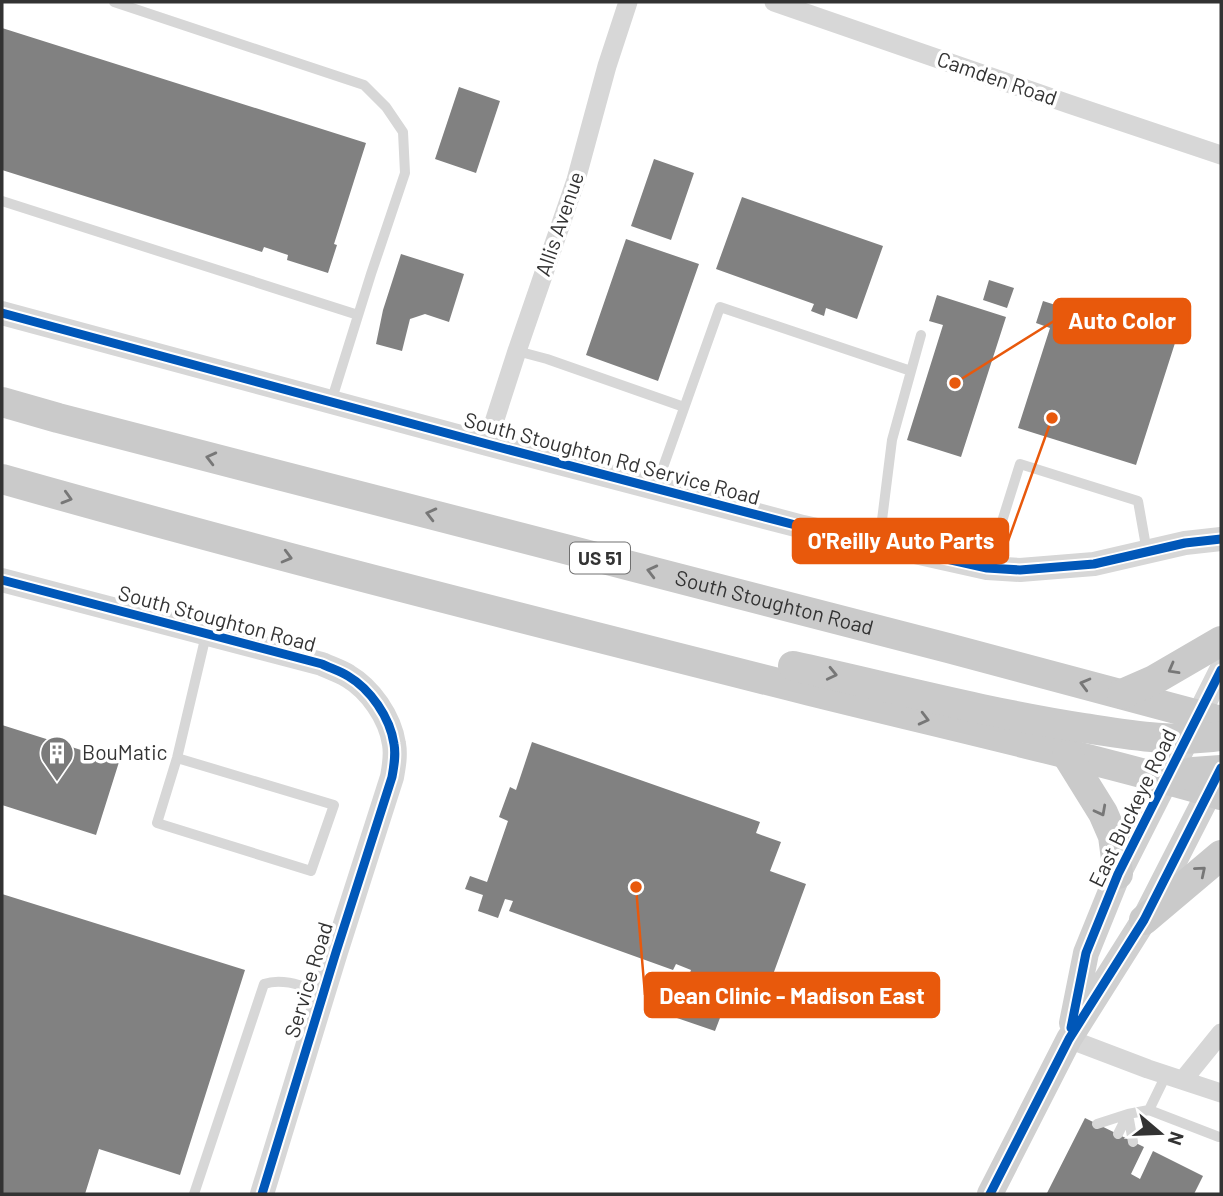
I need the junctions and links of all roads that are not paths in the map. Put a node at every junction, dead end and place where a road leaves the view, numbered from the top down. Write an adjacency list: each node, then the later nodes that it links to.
1 (114, 2): 7 (lane)
2 (628, 2): 9 (street, Allis Avenue)
3 (774, 2): 4 (street, Camden Road)
4 (1221, 155)
5 (2, 201): 7 (lane)
6 (2, 313): 12 (street, South Stoughton Rd Service Road)
7 (358, 315): 12 (lane)
8 (921, 335): 10 (lane)
9 (517, 351): 13 (lane); 14 (street, Allis Avenue)
10 (911, 371): 13 (lane); 18 (lane)
11 (2, 402): 26 (main road, South Stoughton Road / US 51, one-way to 11)
12 (331, 402): 14 (street, South Stoughton Rd Service Road)
13 (684, 407): 16 (lane)
14 (487, 444): 16 (street, South Stoughton Rd Service Road)
15 (2, 479): 22 (main road, one-way to 22)
16 (656, 489): 18 (street, South Stoughton Rd Service Road)
17 (1221, 539): 19 (street, South Stoughton Rd Service Road)
18 (879, 544): 20 (street, South Stoughton Rd Service Road)
19 (1147, 553): 20 (street, South Stoughton Rd Service Road); 20 (lane)
20 (987, 568)
21 (2, 580): 23 (street, South Stoughton Road)
22 (525, 619): 27 (main road, one-way to 27); 29 (main road, one-way to 29)
23 (206, 634): 30 (lane); 31 (street, South Stoughton Road)
24 (1221, 641): 26 (main road, one-way to 26)
25 (1221, 670): 27 (street)
26 (1122, 694): 27 (main road, South Stoughton Road / US 51)
27 (1202, 725): 28 (main road); 33 (main road, East Buckeye Road)
28 (1221, 736)
29 (1067, 755): 33 (main road); 35 (main road, one-way to 35)
30 (177, 758): 30 (lane)
31 (392, 777): 37 (street, Service Road)
32 (1219, 779): 33 (main road); 36 (main road, East Buckeye Road)
33 (1165, 780): 35 (main road, East Buckeye Road)
34 (1221, 855): 36 (main road, one-way to 34)
35 (1118, 874): 39 (main road, East Buckeye Road)
36 (1144, 920): 39 (main road, East Buckeye Road)
37 (324, 993): 48 (lane); 49 (street, Service Road)
38 (1221, 1033): 40 (street)
39 (1069, 1039): 40 (street); 50 (main road, East Buckeye Road)
40 (1174, 1078): 41 (street); 42 (lane)
41 (1221, 1093)
42 (1149, 1111): 43 (lane); 46 (lane)
43 (1128, 1114): 44 (lane); 45 (lane); 47 (lane)
44 (1097, 1124)
45 (1118, 1134)
46 (1219, 1137)
47 (1133, 1142)
48 (194, 1194)
49 (262, 1194)
50 (990, 1194)

